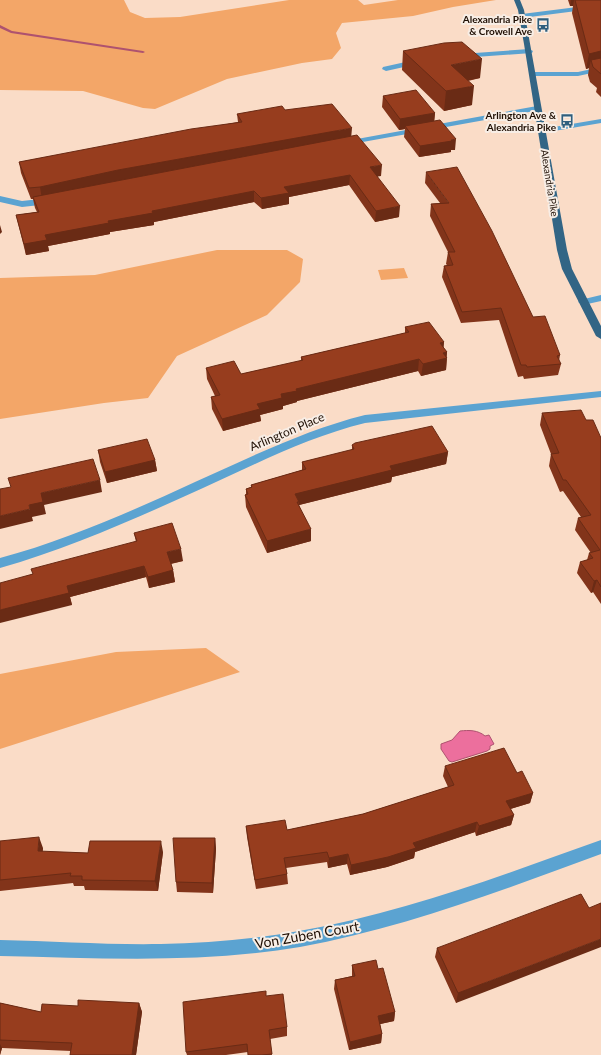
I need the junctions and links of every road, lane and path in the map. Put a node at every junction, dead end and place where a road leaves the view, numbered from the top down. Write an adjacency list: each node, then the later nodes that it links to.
1 (517, 0): 3 (main road, Alexandria Pike)
2 (588, 3): 3 (street)
3 (522, 16): 4 (main road, Alexandria Pike)
4 (529, 51): 5 (street); 9 (main road, Alexandria Pike)
5 (450, 57)
6 (428, 60): 7 (street)
7 (386, 69)
8 (601, 69): 9 (street)
9 (533, 74): 10 (main road, Alexandria Pike)
10 (537, 108): 12 (main road, Alexandria Pike); 13 (street)
11 (601, 121): 12 (street)
12 (542, 131): 17 (main road, Alexandria Pike)
13 (339, 145)
14 (0, 199): 15 (street)
15 (57, 200)
16 (601, 298): 17 (street)
17 (582, 302): 18 (main road, Alexandria Pike)
18 (601, 336)
19 (601, 394): 20 (street, Arlington Place)
20 (0, 563)
21 (601, 847): 22 (street, Von Zuben Court)
22 (0, 948)

